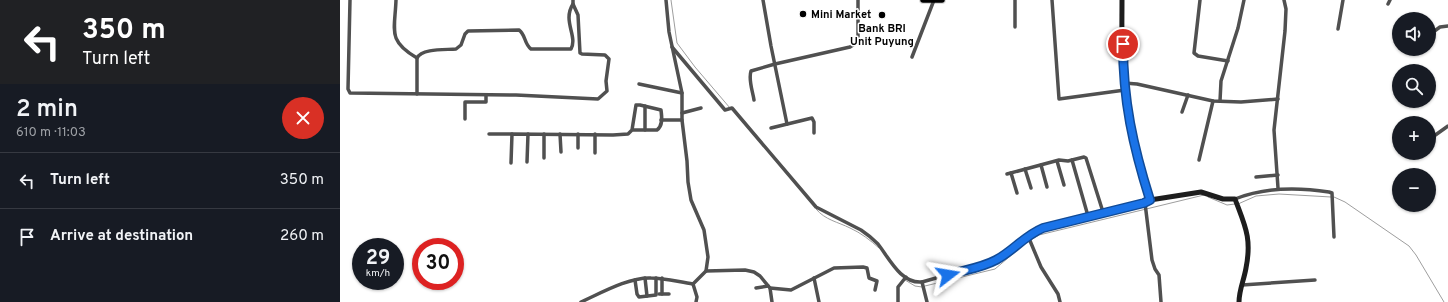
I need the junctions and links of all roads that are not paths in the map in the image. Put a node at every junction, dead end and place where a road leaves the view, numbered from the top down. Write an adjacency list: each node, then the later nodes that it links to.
1 (350, 0): 32 (street)
2 (396, 0): 25 (street)
3 (666, 0): 23 (street)
4 (763, 0): 27 (street)
5 (858, 0): 27 (street)
6 (923, 0): 7 (main road)
7 (934, 0): 8 (main road); 24 (street)
8 (942, 0)
9 (1015, 0): 20 (street)
10 (1052, 0): 30 (street)
11 (1122, 0): 28 (street)
12 (1200, 0): 26 (street)
13 (1244, 0): 26 (street)
14 (1284, 0): 35 (street)
15 (1344, 0): 21 (street)
16 (1390, 0): 18 (street)
17 (573, 2): 25 (street); 34 (street)
18 (1388, 4)
19 (1448, 26): 22 (street)
20 (1015, 27)
21 (1338, 29)
22 (1436, 30)
23 (672, 47): 31 (street); 90 (street)
24 (912, 57)
25 (417, 58): 32 (street)
26 (1228, 61): 38 (street)
27 (774, 64): 36 (street); 46 (street)
28 (1124, 83): 30 (street); 33 (street)
29 (639, 84): 31 (street)
30 (1125, 90): 80 (street)
31 (682, 93): 42 (street)
32 (417, 94): 34 (street)
33 (1188, 95): 37 (street); 41 (street)
34 (486, 96): 43 (street)
35 (1278, 99): 38 (street); 72 (street)
36 (754, 100)
37 (1213, 101): 38 (street); 66 (street)
38 (1220, 101)
39 (645, 106): 44 (street); 49 (street); 50 (street)
40 (701, 108): 42 (street)
41 (1182, 112)
42 (682, 113): 45 (street)
43 (465, 119)
44 (661, 120): 45 (street); 50 (street)
45 (682, 120): 85 (street)
46 (787, 124): 48 (street); 59 (street)
47 (1446, 126): 51 (street); 60 (street)
48 (771, 128)
49 (632, 130): 50 (street); 58 (street)
50 (644, 130)
51 (1448, 132)
52 (488, 134): 53 (street)
53 (512, 134): 54 (street); 69 (street)
54 (528, 134): 55 (street); 68 (street)
55 (544, 134): 56 (street); 64 (street)
56 (560, 134): 57 (street); 62 (street)
57 (578, 134): 58 (street); 61 (street)
58 (595, 134): 63 (street)
59 (814, 134)
60 (1436, 134)
61 (578, 148)
62 (560, 152)
63 (595, 153)
64 (544, 158)
65 (1072, 160): 67 (street); 81 (street); 82 (street)
66 (1198, 160)
67 (1057, 161): 70 (street); 74 (street)
68 (527, 162)
69 (511, 163)
70 (1041, 165): 71 (street); 75 (street)
71 (1025, 169): 76 (street); 78 (street)
72 (1278, 175): 73 (street); 77 (street)
73 (1256, 177)
74 (1064, 185)
75 (1047, 187)
76 (1031, 188)
77 (1278, 188): 79 (street); 83 (street)
78 (1017, 193)
79 (1236, 201): 80 (street); 95 (street)
80 (1146, 202): 81 (street); 110 (street)
81 (1103, 212): 82 (street)
82 (1088, 216): 84 (street)
83 (1334, 237)
84 (1029, 239): 94 (street); 109 (street)
85 (706, 271): 93 (street); 96 (street)
86 (645, 278): 87 (street); 91 (street); 102 (street)
87 (656, 278): 88 (street); 101 (street)
88 (662, 278): 93 (street); 99 (street)
89 (814, 278): 96 (street); 98 (street); 106 (street)
90 (904, 279): 94 (street); 107 (street)
91 (635, 280): 102 (street); 103 (street)
92 (1315, 280): 95 (street)
93 (693, 284): 104 (street)
94 (922, 285): 108 (street)
95 (1242, 286): 111 (street)
96 (769, 287): 97 (street); 105 (street)
97 (756, 288)
98 (875, 290)
99 (662, 294): 100 (street); 101 (street)
100 (669, 294)
101 (656, 295): 102 (street)
102 (647, 296)
103 (581, 302)
104 (696, 302)
105 (772, 302)
106 (819, 302)
107 (898, 302)
108 (927, 302)
109 (1060, 302)
110 (1161, 302)
111 (1239, 302)

